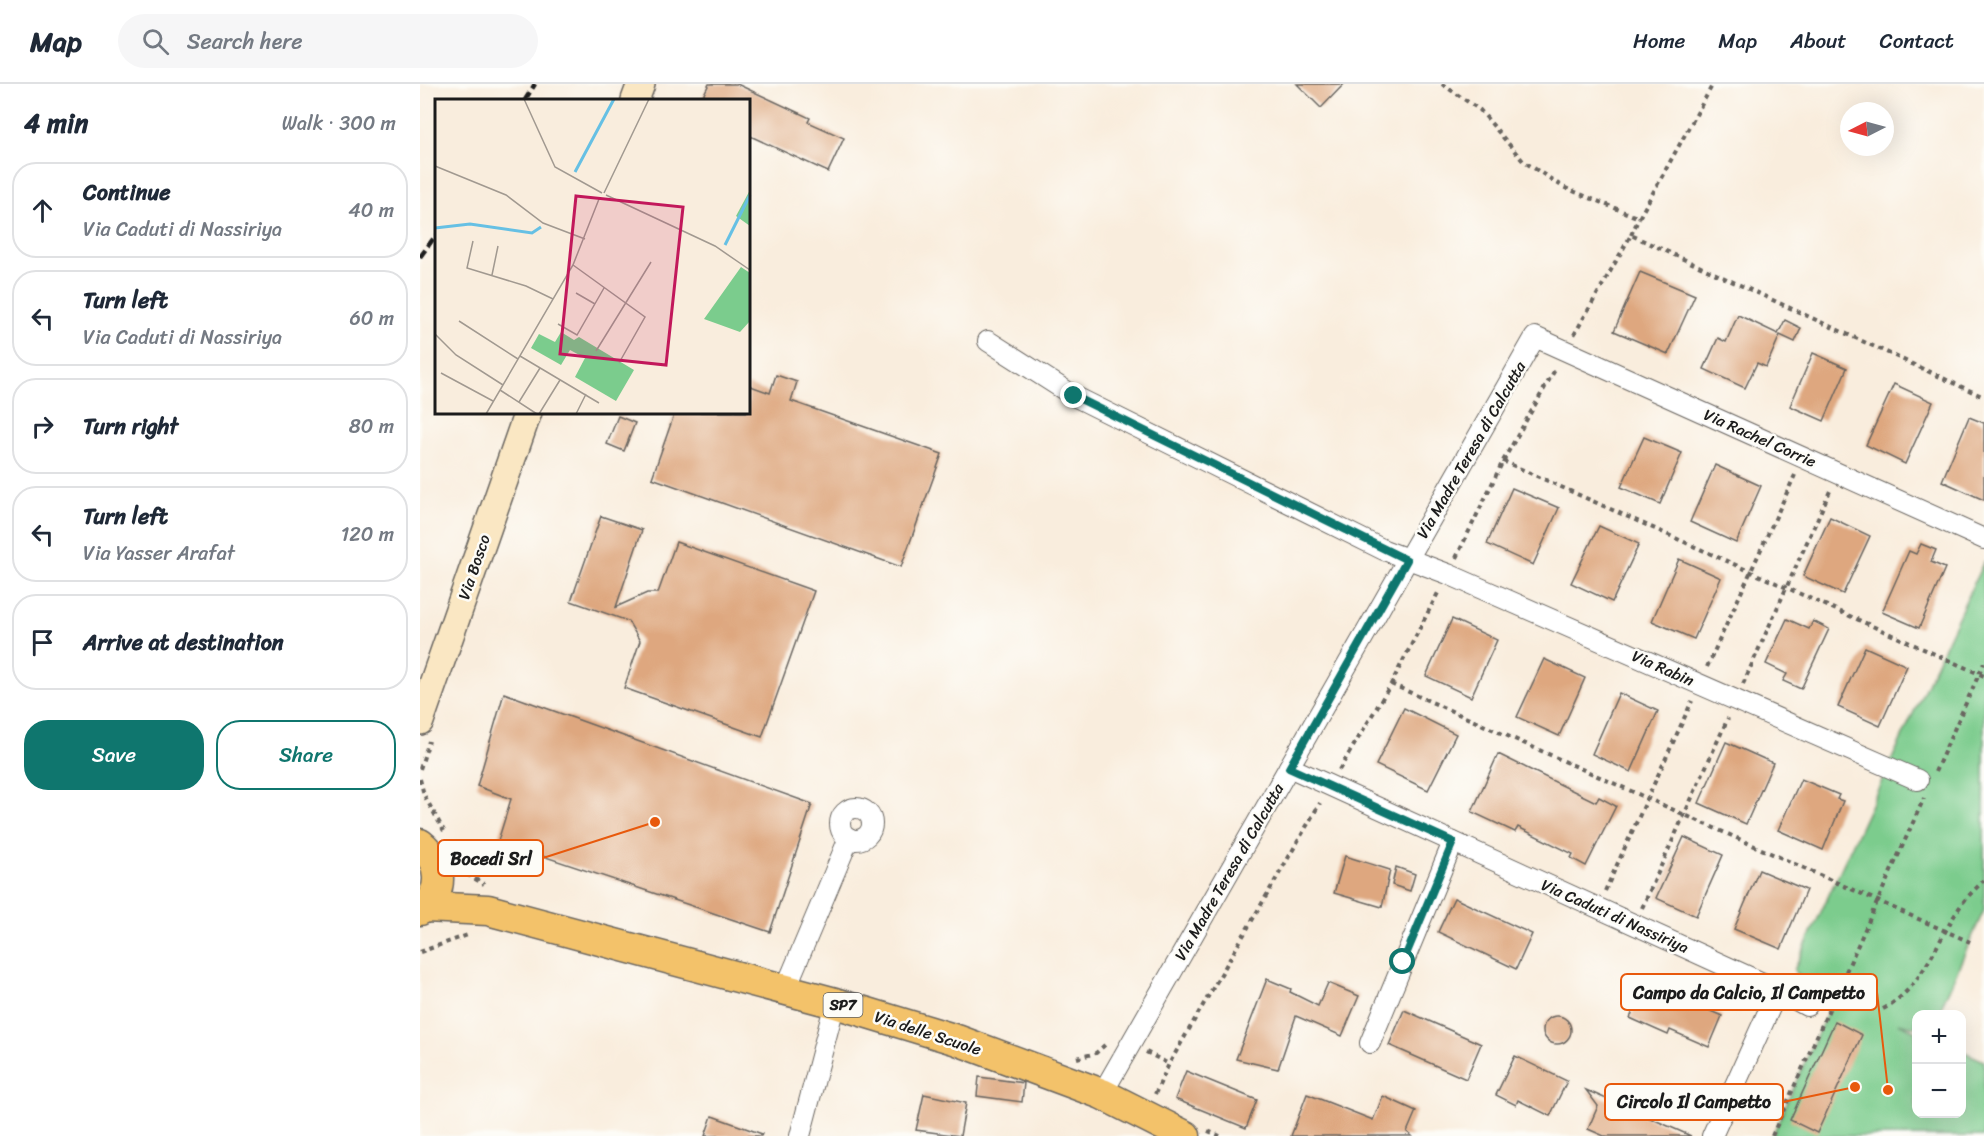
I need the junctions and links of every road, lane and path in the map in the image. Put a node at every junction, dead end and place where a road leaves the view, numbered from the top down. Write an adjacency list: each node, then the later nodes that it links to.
1 (641, 84): 4 (main road)
2 (1442, 84): 5 (path)
3 (1713, 84): 5 (path)
4 (635, 99)
5 (1639, 219): 6 (path)
6 (1631, 235): 9 (path); 10 (path)
7 (1535, 337): 9 (street, Via Rachel Corrie); 14 (street, Via Madre Teresa di Calcutta)
8 (988, 340): 14 (street, Via Rabin)
9 (1566, 350): 12 (path); 13 (street, Via Rachel Corrie)
10 (1984, 397)
11 (527, 414): 19 (main road, Via Bosco)
12 (1503, 461): 15 (path); 17 (path)
13 (1984, 539)
14 (1407, 560): 15 (street, Via Rabin); 20 (street, Via Madre Teresa di Calcutta)
15 (1448, 574): 18 (path); 21 (street, Via Rabin)
16 (1984, 663): 17 (path)
17 (1982, 675): 21 (path)
18 (1391, 684): 22 (path); 27 (path)
19 (420, 721)
20 (1289, 768): 22 (street, Via Caduti di Nassiriya); 39 (street, Via Madre Teresa di Calcutta)
21 (1926, 783): 27 (path)
22 (1330, 786): 24 (street, Via Caduti di Nassiriya); 38 (path)
23 (849, 838): 32 (street)
24 (1453, 842): 33 (street, Via Caduti di Nassiriya); 37 (street)
25 (426, 847): 28 (main road); 29 (main road, Via delle Scuole / SP7)
26 (1984, 880): 30 (path)
27 (1878, 900): 30 (path); 43 (path)
28 (422, 908): 29 (main road, Via delle Scuole / SP7)
29 (488, 910): 32 (main road, Via delle Scuole / SP7)
30 (1946, 931): 31 (path); 36 (path)
31 (1970, 942)
32 (785, 990): 34 (main road, Via delle Scuole / SP7)
33 (1778, 990): 35 (street, Via Caduti di Nassiriya); 42 (street)
34 (835, 1003): 39 (main road, Via delle Scuole / SP7); 40 (street)
35 (1807, 1006)
36 (1882, 1009)
37 (1370, 1043)
38 (1169, 1064)
39 (1102, 1094): 41 (main road, Via delle Scuole / SP7)
40 (801, 1136)
41 (1185, 1136)
42 (1712, 1136)
43 (1772, 1136)

